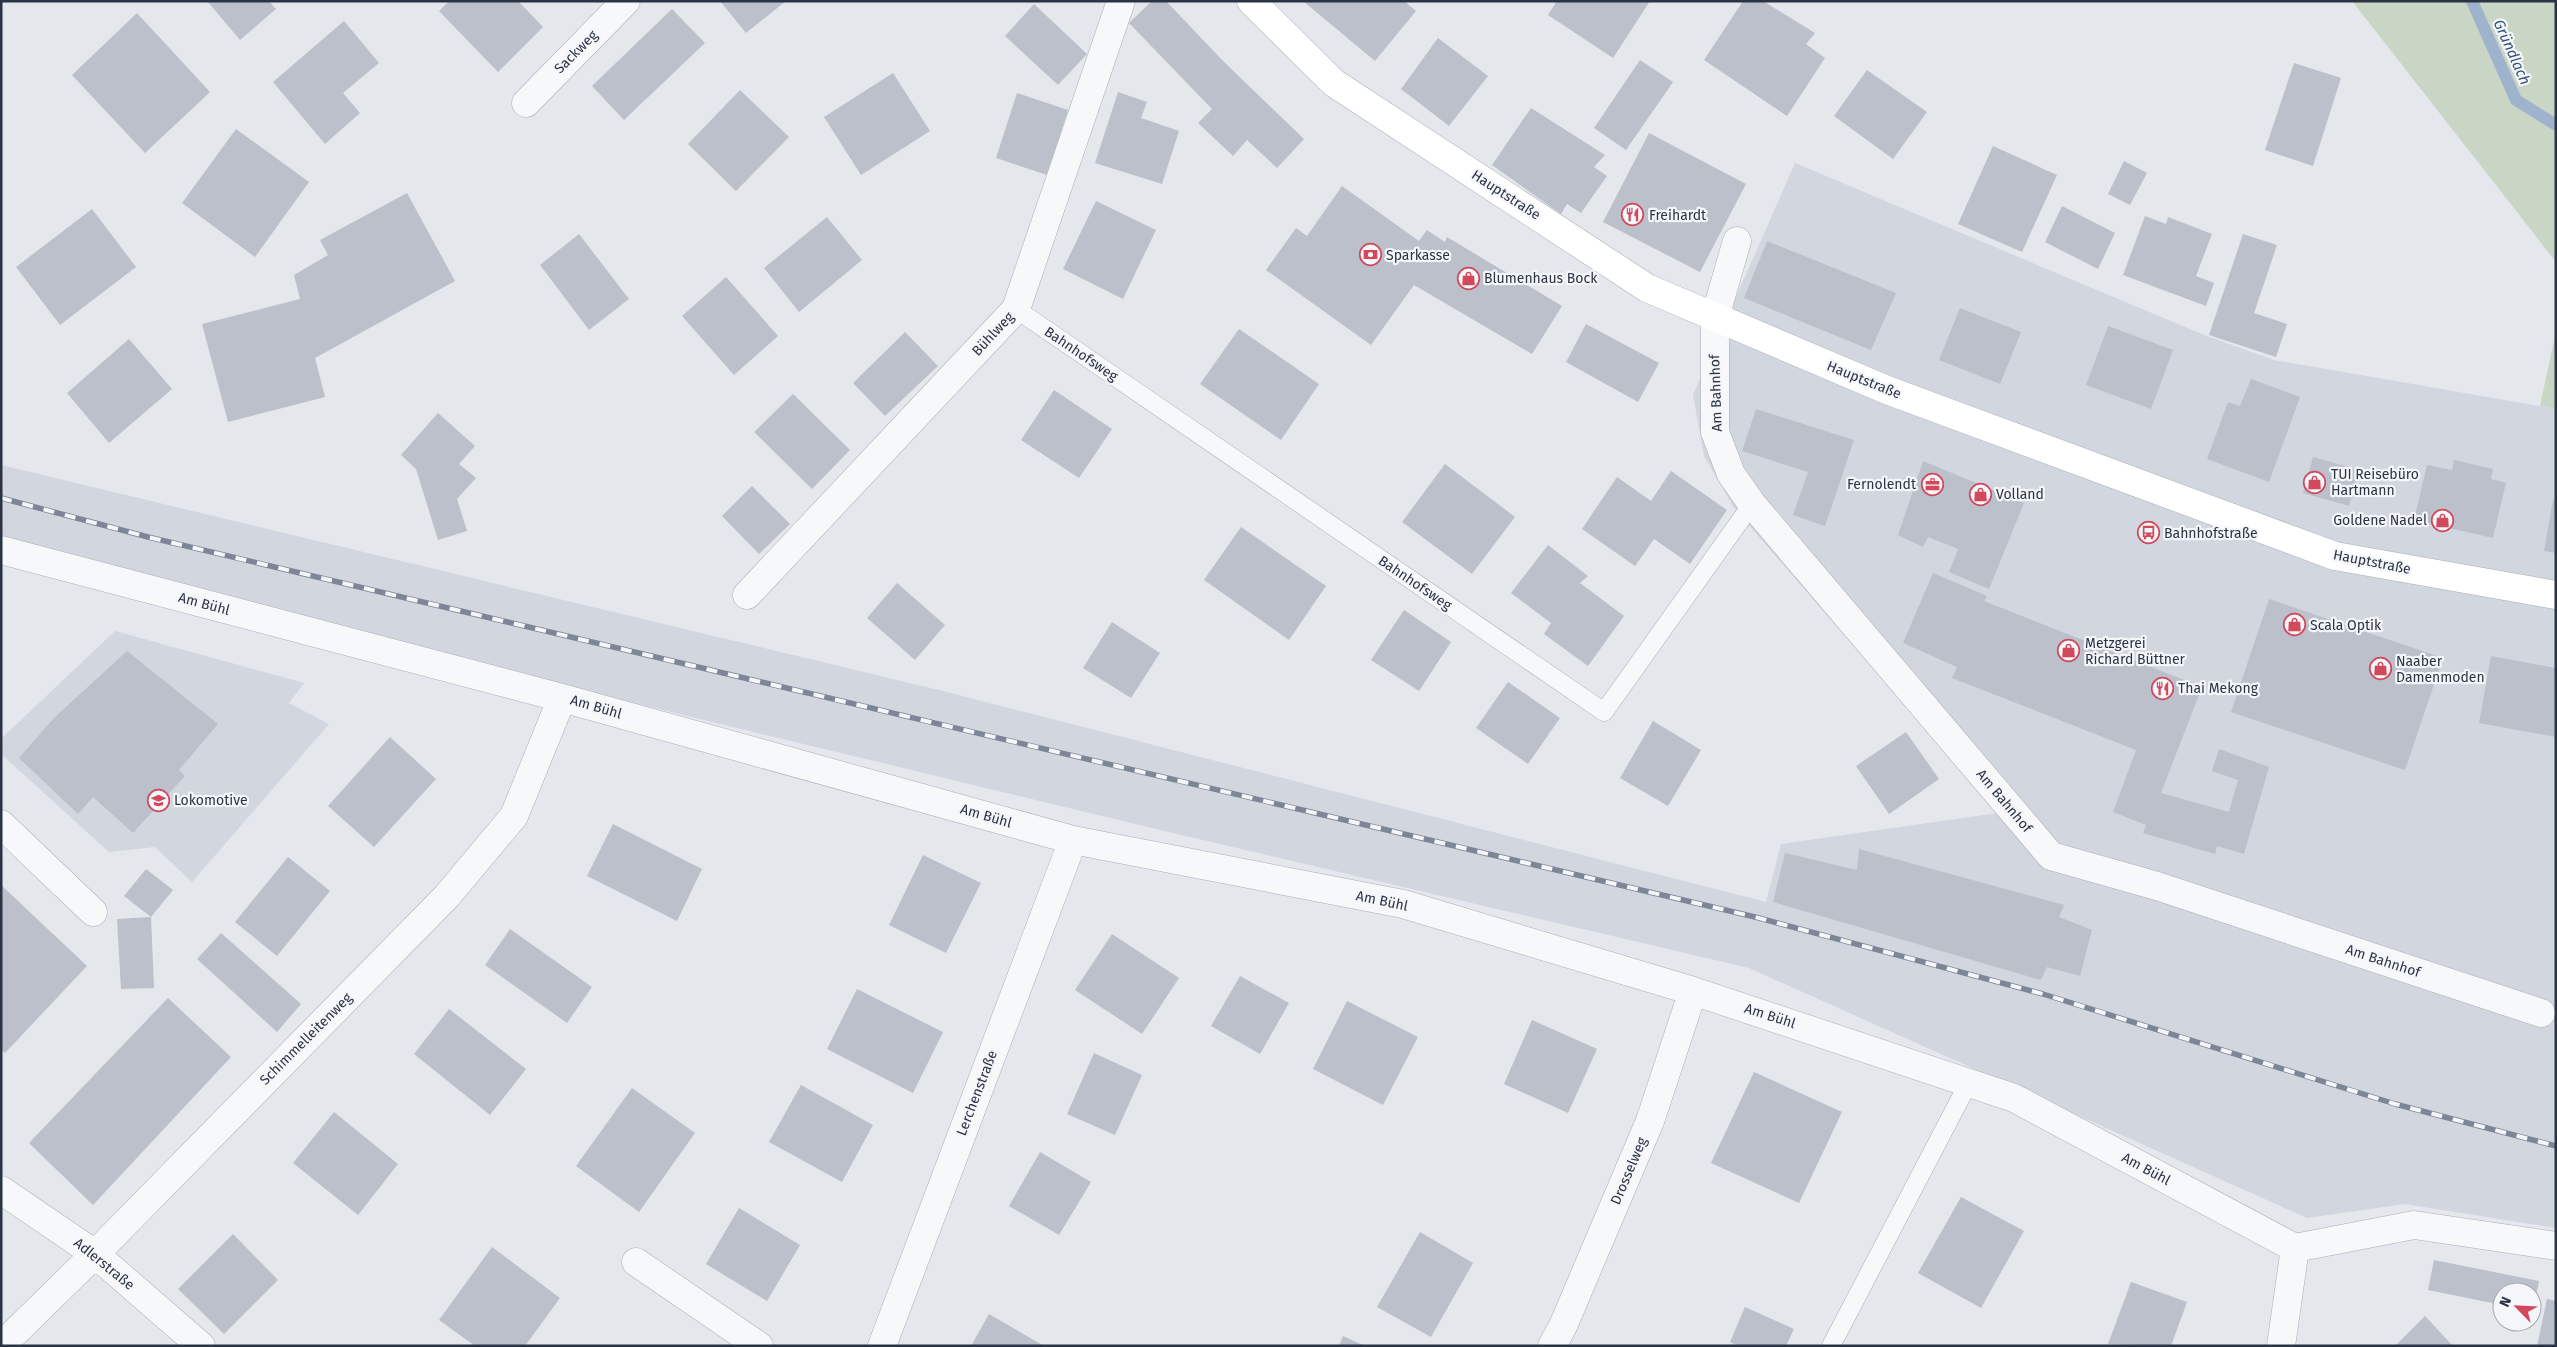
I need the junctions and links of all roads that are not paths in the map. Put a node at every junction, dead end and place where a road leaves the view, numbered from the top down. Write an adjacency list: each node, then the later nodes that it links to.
1 (626, 1): 4 (street, Sackweg)
2 (1120, 1): 6 (street, Bühlweg)
3 (1251, 1): 7 (street, Hauptstraße)
4 (526, 103)
5 (1737, 241): 7 (street, Am Bahnhof)
6 (1016, 309): 8 (lane, Bahnhofsweg); 11 (street, Bühlweg)
7 (1715, 317): 8 (street, Am Bahnhof); 10 (street, Hauptstraße)
8 (1752, 504): 17 (street, Am Bahnhof)
9 (1, 550): 12 (street, Am Bühl)
10 (2556, 595)
11 (747, 596)
12 (562, 698): 14 (street, Am Bühl); 22 (street, Schimmelleitenweg)
13 (1, 824): 15 (street)
14 (1073, 840): 16 (street, Am Bühl); 27 (street, Lerchenstraße)
15 (92, 912)
16 (1693, 991): 18 (street, Am Bühl); 28 (street, Drosselweg)
17 (2548, 1016)
18 (1969, 1082): 21 (street, Am Bühl); 29 (lane)
19 (1, 1190): 22 (street, Adlerstraße)
20 (2556, 1246): 21 (street)
21 (2295, 1248): 30 (street)
22 (95, 1254): 24 (street, Schimmelleitenweg); 25 (street, Adlerstraße)
23 (636, 1262): 26 (street)
24 (1, 1346)
25 (201, 1346)
26 (759, 1346)
27 (882, 1346)
28 (1552, 1346)
29 (1831, 1346)
30 (2281, 1346)

